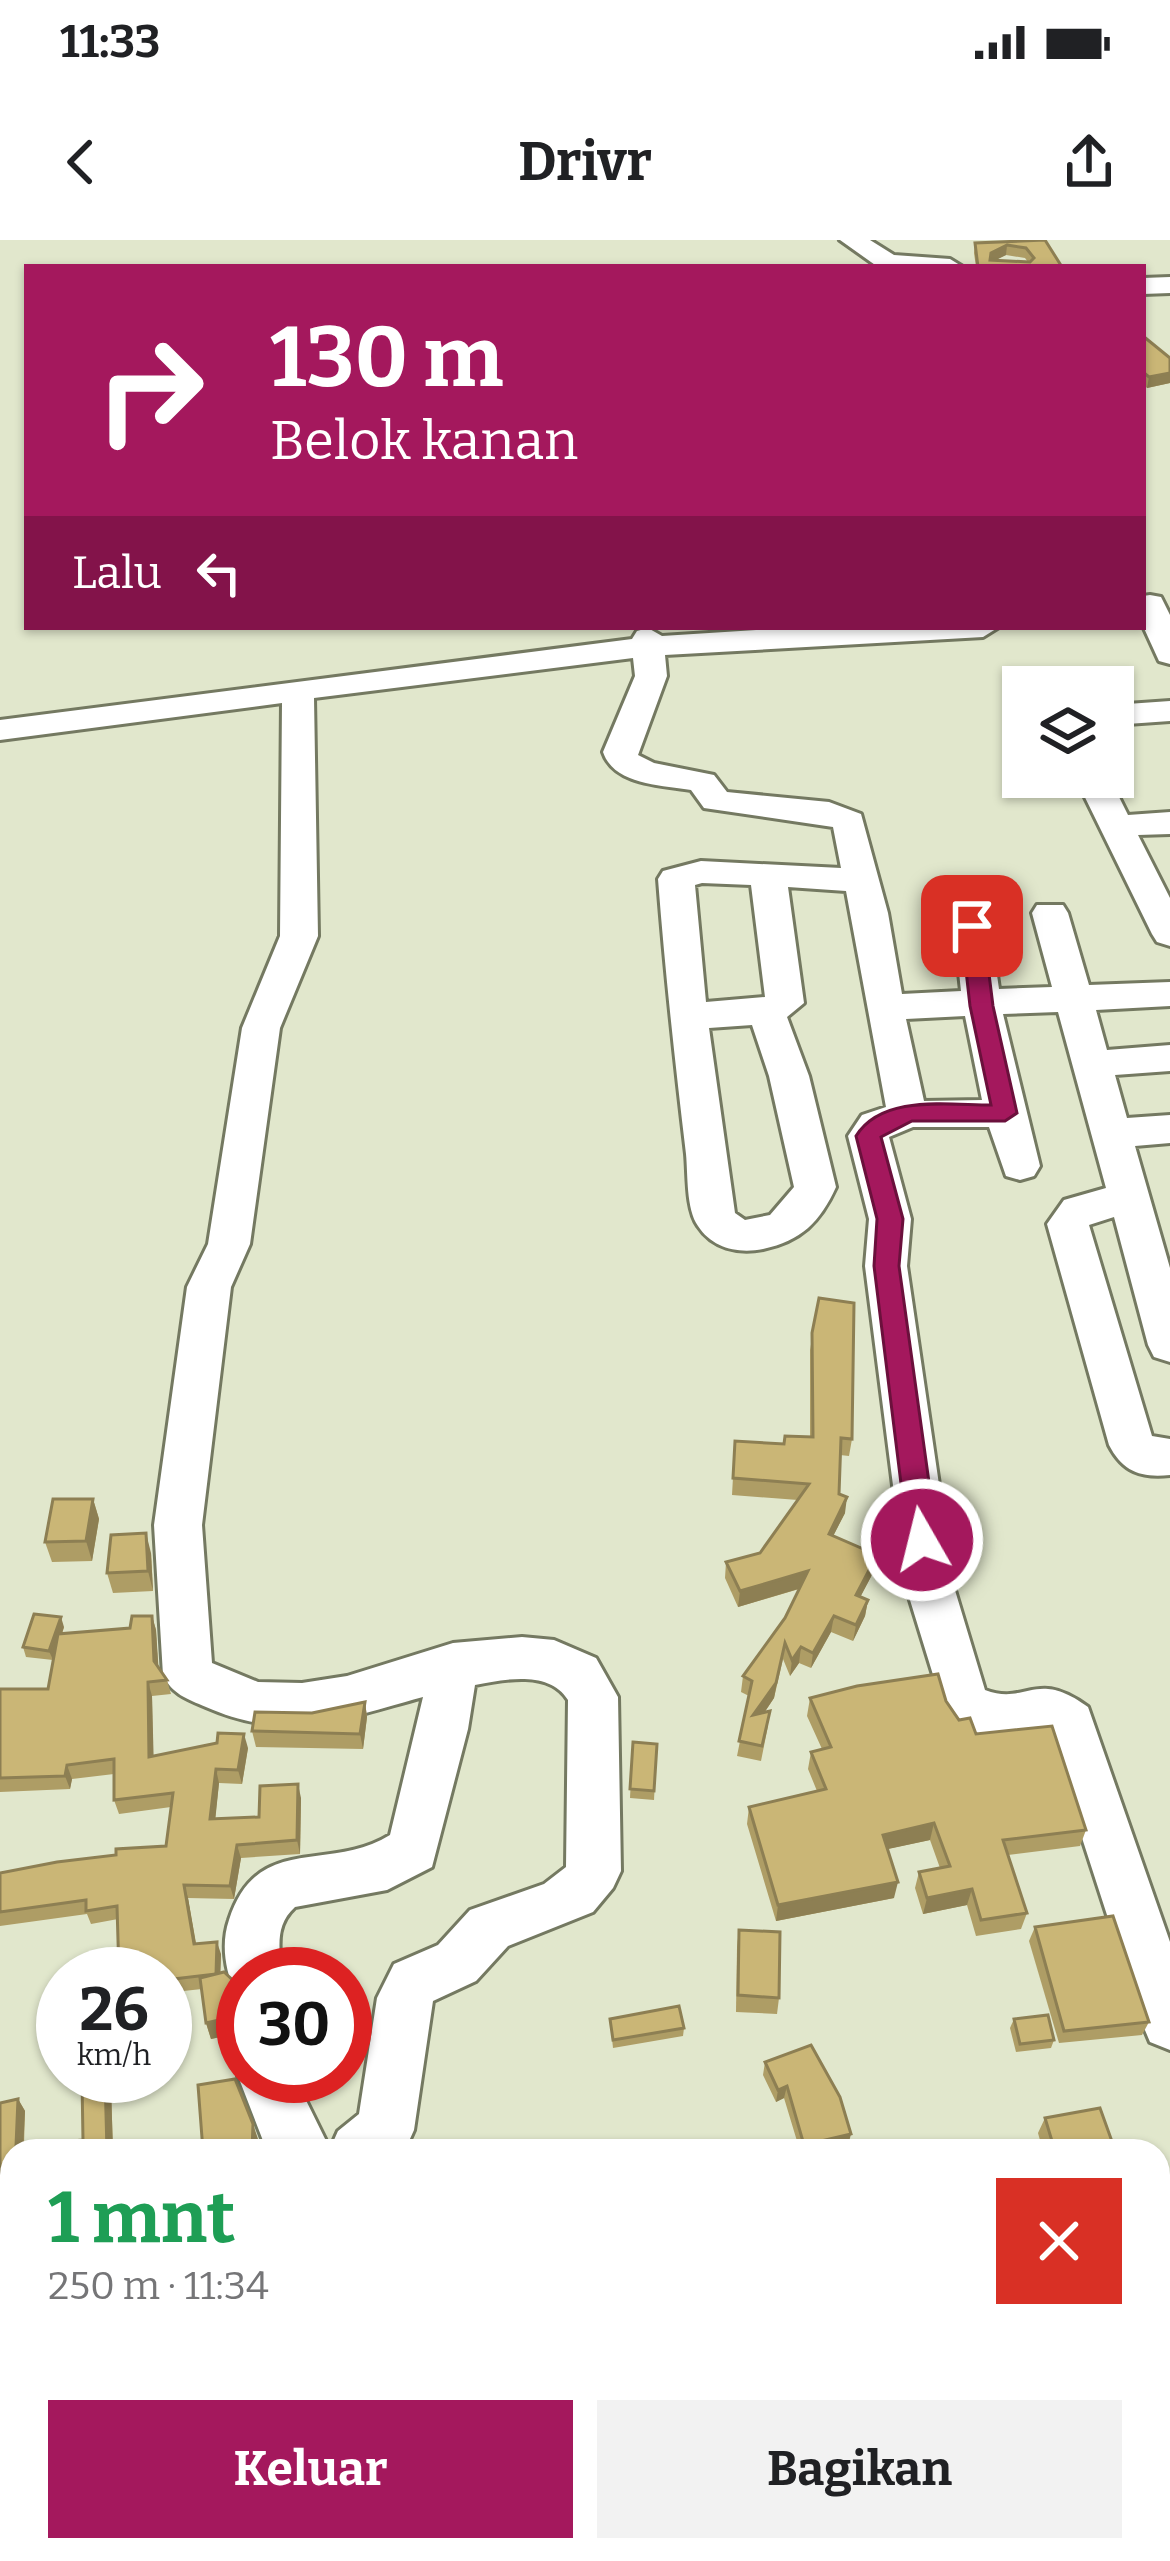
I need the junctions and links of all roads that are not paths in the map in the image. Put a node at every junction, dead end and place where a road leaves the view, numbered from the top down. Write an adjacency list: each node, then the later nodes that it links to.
1 (854, 240): 2 (street)
2 (913, 264)
3 (1155, 597): 7 (street)
4 (785, 630): 6 (street)
5 (888, 630): 6 (street)
6 (636, 638): 8 (street); 9 (street); 15 (street)
7 (1170, 654)
8 (298, 689): 9 (street); 44 (street)
9 (145, 706): 12 (street); 13 (street)
10 (1170, 711): 11 (street)
11 (1134, 714)
12 (0, 720)
13 (0, 730)
14 (1102, 798): 17 (street)
15 (716, 801): 18 (street); 20 (street)
16 (1170, 823): 17 (street)
17 (1116, 826): 23 (street)
18 (700, 872): 19 (street); 29 (street)
19 (768, 875): 20 (street); 28 (street)
20 (859, 880): 27 (street)
21 (1050, 913): 25 (street)
22 (972, 926): 26 (street)
23 (1170, 934)
24 (1170, 994): 25 (street)
25 (1077, 1001): 26 (street); 31 (street)
26 (982, 1006): 27 (street); 33 (street)
27 (884, 1007): 32 (street)
28 (766, 1012): 29 (street); 29 (street)
29 (688, 1016)
30 (1170, 1058): 31 (street)
31 (1092, 1064): 35 (street)
32 (911, 1113): 33 (street); 46 (street)
33 (1005, 1113): 36 (street)
34 (1170, 1129): 35 (street)
35 (1114, 1133): 37 (street)
36 (1020, 1166)
37 (1132, 1202): 38 (street); 39 (street)
38 (1152, 1278): 39 (street); 40 (street)
39 (1085, 1282): 42 (street)
40 (1170, 1345)
41 (1170, 1364): 42 (street)
42 (1110, 1367): 43 (street)
43 (1170, 1457)
44 (453, 1664): 45 (street); 49 (street)
45 (250, 1947)
46 (1170, 2024)
47 (276, 2103): 48 (street)
48 (293, 2139)
49 (374, 2139)

